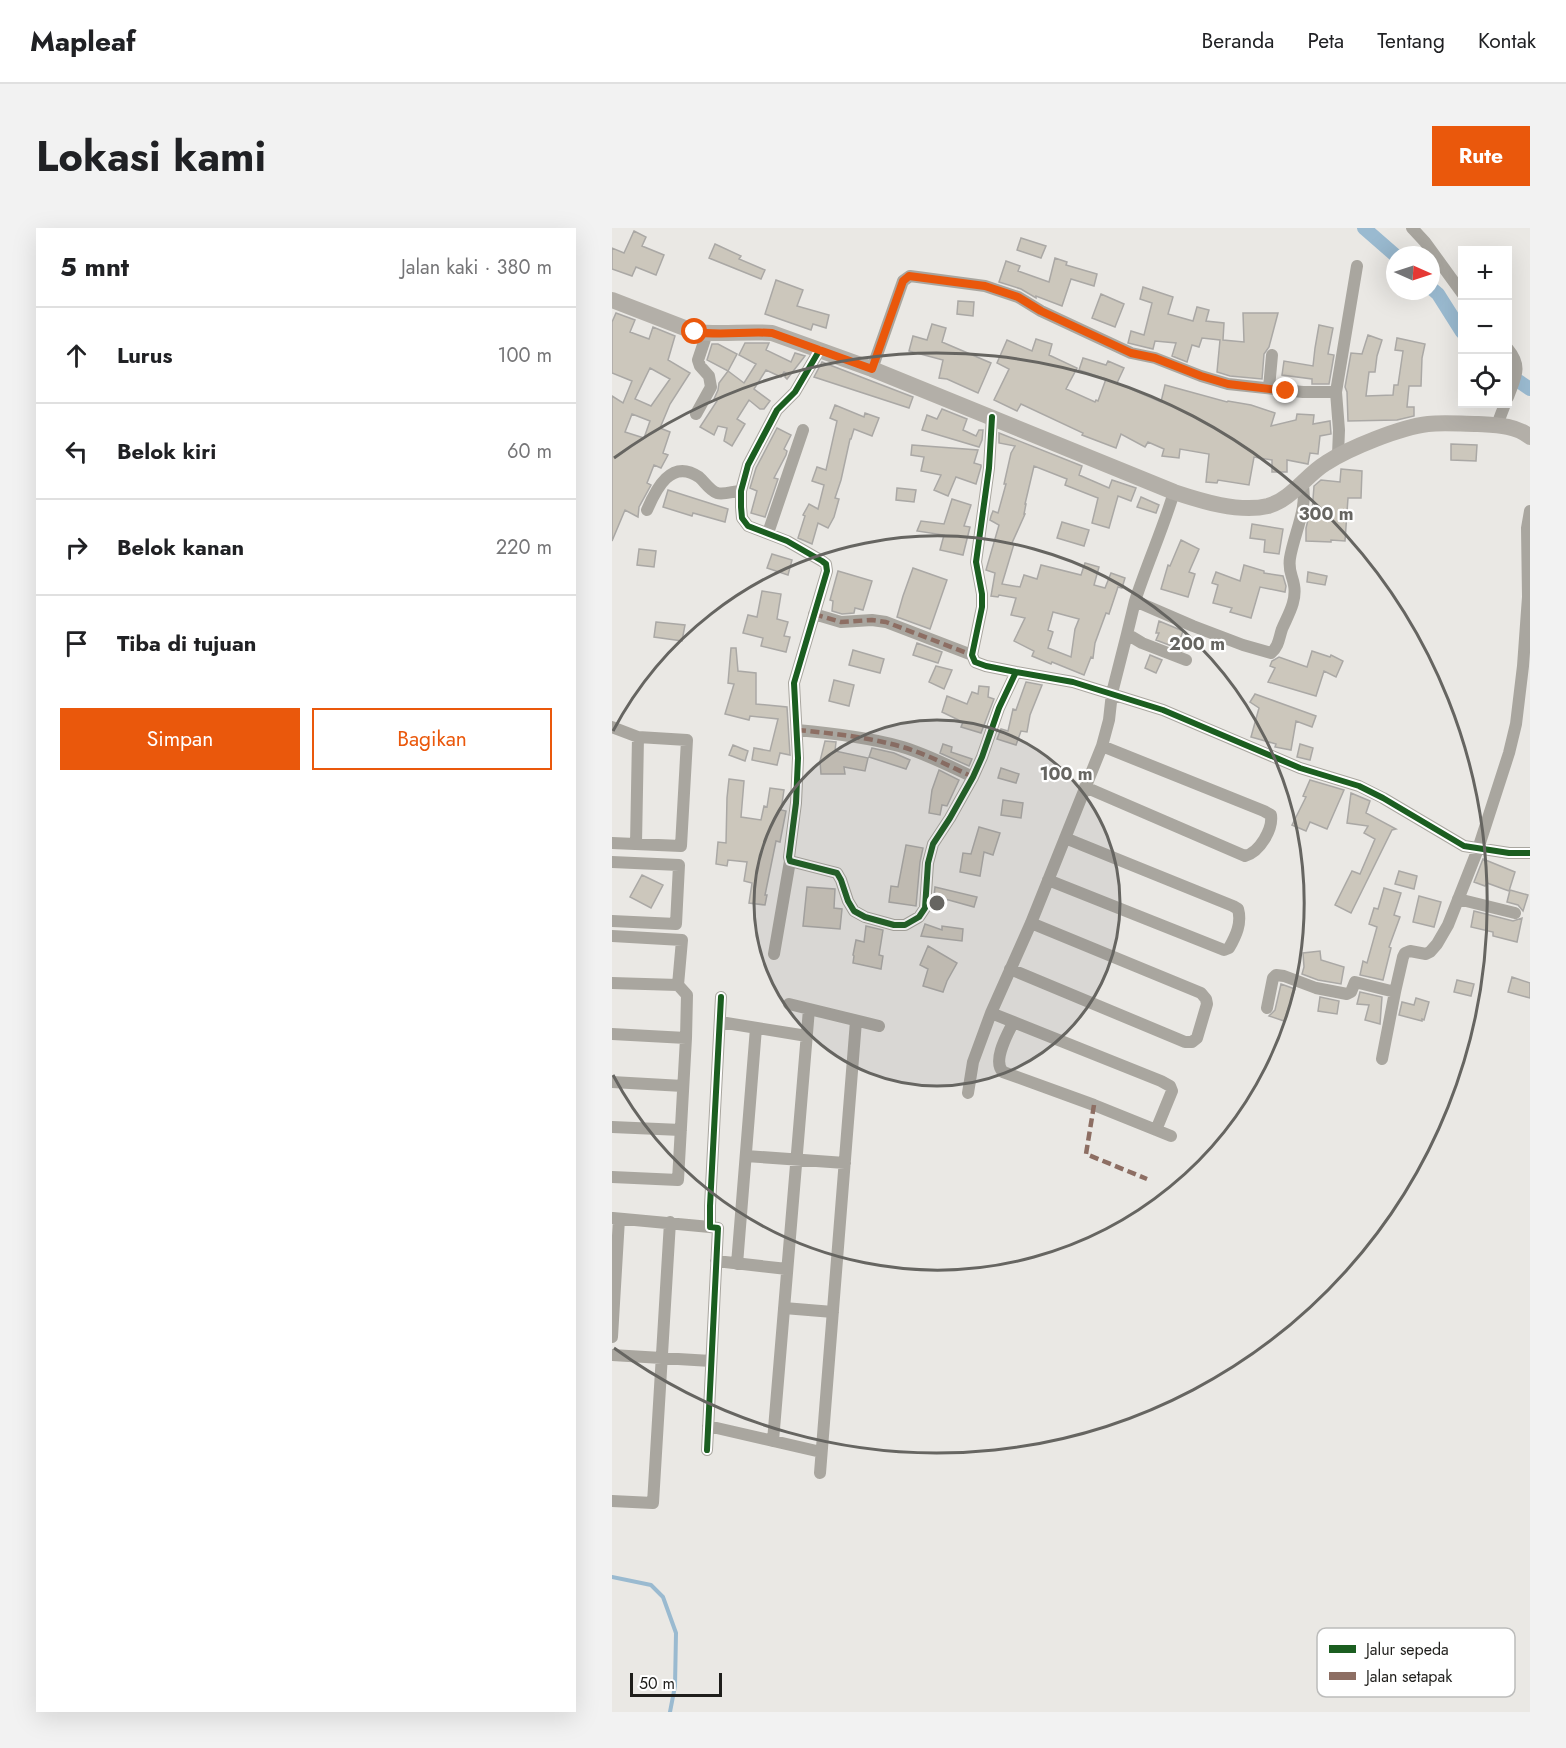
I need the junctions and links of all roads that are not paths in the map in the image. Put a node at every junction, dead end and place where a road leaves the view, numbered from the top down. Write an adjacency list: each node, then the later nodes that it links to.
1 (1412, 228): 3 (street)
2 (1357, 266): 12 (street)
3 (1458, 287)
4 (612, 300): 5 (main road)
5 (707, 333): 6 (main road); 14 (street)
6 (819, 351): 9 (main road); 21 (street)
7 (1512, 354): 10 (street)
8 (1272, 355): 11 (street)
9 (872, 369): 11 (street); 15 (main road)
10 (1512, 386)
11 (1269, 388): 12 (street)
12 (1336, 392): 19 (street)
13 (1503, 408): 16 (street)
14 (696, 414)
15 (992, 417): 22 (main road); 29 (street)
16 (1497, 425): 18 (main road); 19 (main road)
17 (803, 430): 25 (street)
18 (1530, 437)
19 (1338, 455): 20 (main road)
20 (1302, 482): 22 (main road); 26 (street)
21 (741, 491): 23 (street); 25 (street)
22 (1174, 492): 26 (street)
23 (648, 510)
24 (1530, 511): 42 (street)
25 (768, 533): 27 (street)
26 (1135, 601): 28 (street)
27 (814, 614): 29 (street); 34 (street)
28 (1127, 634): 30 (street); 32 (street)
29 (972, 655): 31 (street)
30 (1186, 660)
31 (1016, 672): 32 (street); 37 (street)
32 (1112, 693): 36 (street); 42 (street)
33 (612, 727): 35 (street)
34 (796, 730): 37 (street); 44 (street)
35 (638, 737): 41 (street); 41 (street)
36 (1102, 746): 38 (street); 38 (street)
37 (973, 777): 44 (street)
38 (1085, 787): 39 (street)
39 (1065, 838): 46 (street); 46 (street)
40 (612, 843): 41 (street)
41 (636, 844)
42 (1478, 849): 43 (street); 47 (street)
43 (1530, 853)
44 (790, 861): 52 (street)
45 (612, 862): 49 (street)
46 (1048, 880): 50 (street)
47 (1458, 899): 48 (street); 56 (street)
48 (1515, 913)
49 (612, 921)
50 (1031, 923): 53 (street); 53 (street)
51 (612, 936): 55 (street)
52 (774, 954)
53 (1010, 969): 61 (street)
54 (612, 983): 55 (street)
55 (678, 985): 69 (street)
56 (1395, 992): 59 (street); 70 (street)
57 (721, 997): 63 (street)
58 (789, 1004): 60 (street)
59 (1267, 1008)
60 (809, 1009): 62 (street); 68 (street)
61 (991, 1013): 64 (street); 73 (street)
62 (856, 1021): 65 (street); 80 (street)
63 (720, 1022): 66 (street); 84 (street)
64 (1013, 1023): 76 (street); 76 (street)
65 (879, 1026)
66 (756, 1028): 68 (street); 78 (street)
67 (612, 1034): 69 (street)
68 (807, 1036): 79 (street)
69 (686, 1038): 72 (street)
70 (1382, 1059)
71 (612, 1082): 72 (street)
72 (684, 1086): 75 (street)
73 (968, 1093)
74 (612, 1127): 75 (street)
75 (681, 1130): 81 (street)
76 (1156, 1130): 77 (street)
77 (1171, 1136)
78 (746, 1156): 79 (street); 86 (street)
79 (796, 1160): 80 (street); 87 (street)
80 (845, 1163): 89 (street)
81 (612, 1178)
82 (616, 1219): 83 (street); 90 (street)
83 (670, 1222): 84 (street); 92 (street)
84 (710, 1227): 85 (street)
85 (716, 1261): 86 (street); 93 (street)
86 (737, 1264): 87 (street)
87 (787, 1269): 88 (street)
88 (784, 1308): 89 (street); 95 (street)
89 (833, 1312): 97 (street)
90 (612, 1337)
91 (612, 1355): 92 (street)
92 (662, 1358): 93 (street); 99 (street)
93 (711, 1361): 94 (street)
94 (708, 1426): 95 (street); 96 (street)
95 (772, 1441): 97 (street)
96 (707, 1450)
97 (821, 1452): 98 (street)
98 (820, 1473)
99 (612, 1501)

